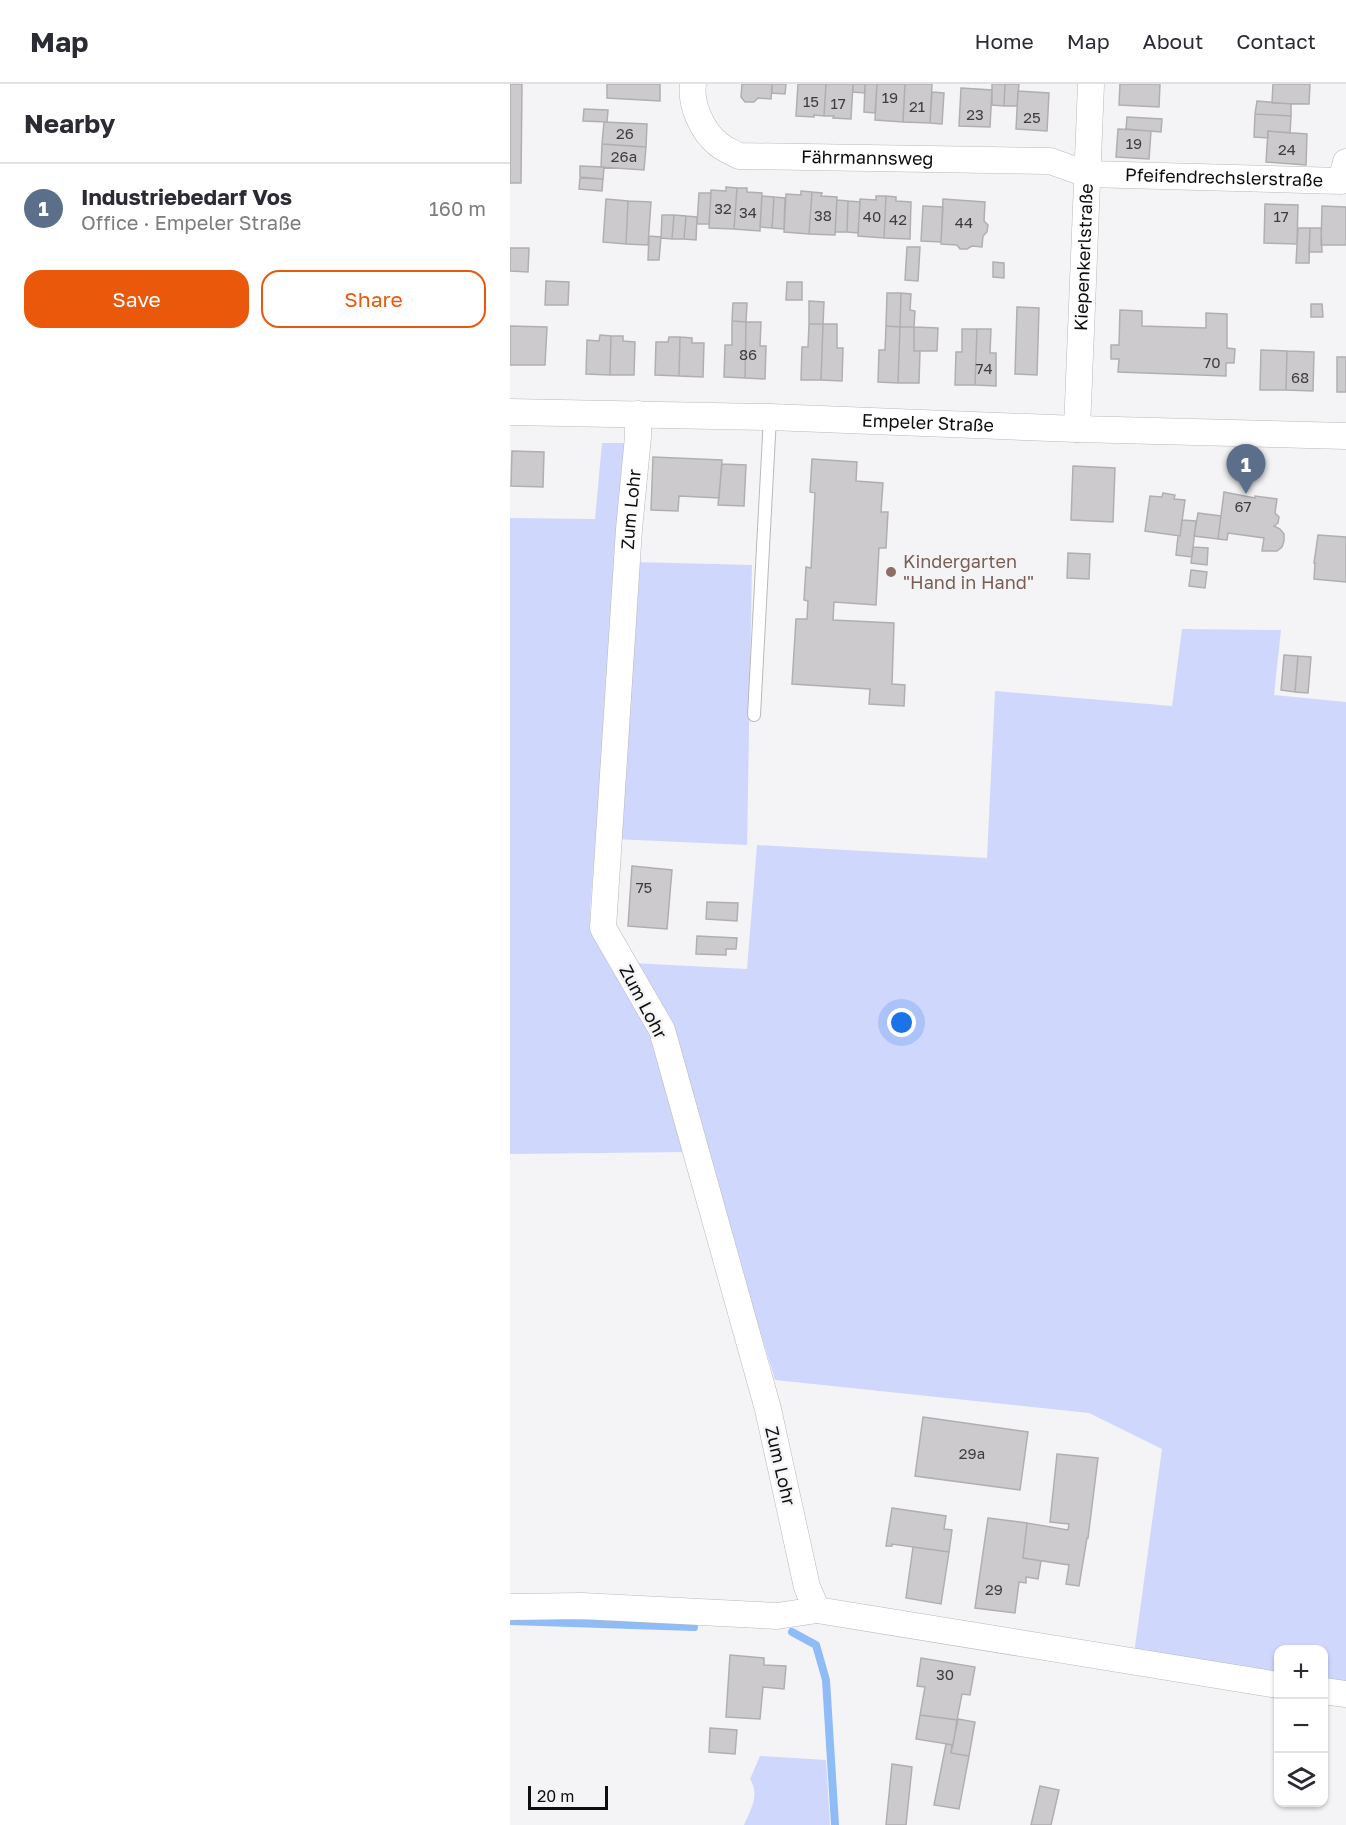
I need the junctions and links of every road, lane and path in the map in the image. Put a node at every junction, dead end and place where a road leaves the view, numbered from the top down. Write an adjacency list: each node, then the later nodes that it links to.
1 (693, 84): 4 (street, Fährmannsweg)
2 (1091, 84): 4 (street, Kiepenkerlstraße)
3 (1346, 162): 4 (street, Pfeifendrechslerstraße)
4 (1087, 174): 8 (street, Kiepenkerlstraße)
5 (510, 412): 6 (street, Empeler Straße)
6 (638, 414): 7 (street, Empeler Straße); 12 (street, Zum Lohr)
7 (770, 417): 8 (street, Empeler Straße); 10 (lane)
8 (1077, 429): 9 (street, Empeler Straße)
9 (1346, 436)
10 (754, 715)
11 (510, 1607): 12 (street)
12 (817, 1610): 13 (street)
13 (1274, 1684)
14 (1328, 1692): 15 (street)
15 (1346, 1694)

